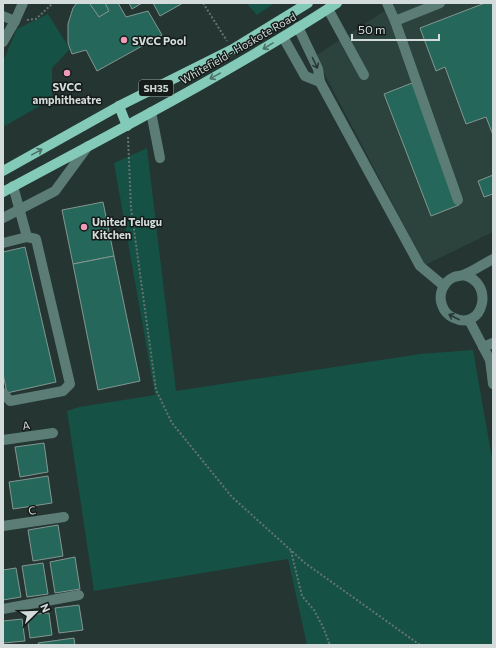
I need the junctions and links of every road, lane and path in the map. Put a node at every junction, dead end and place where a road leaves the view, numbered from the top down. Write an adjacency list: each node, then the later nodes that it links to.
1 (23, 3): 9 (street)
2 (53, 3): 9 (path)
3 (203, 3): 14 (path)
4 (308, 3): 14 (main road, Whitefield - Hoskote Road / SH35)
5 (387, 3): 10 (street)
6 (440, 3): 10 (street)
7 (332, 6): 11 (main road, Whitefield - Hoskote Road / SH35); 15 (street)
8 (3, 16): 9 (street)
9 (15, 21): 13 (street)
10 (395, 21): 25 (street)
11 (298, 27): 12 (main road, Whitefield - Hoskote Road / SH35); 16 (street, one-way to 16)
12 (283, 37): 16 (street); 18 (main road, Whitefield - Hoskote Road / SH35, one-way to 18)
13 (3, 42)
14 (233, 49): 17 (main road, Whitefield - Hoskote Road / SH35)
15 (364, 76)
16 (320, 82): 32 (street)
17 (119, 106): 19 (main road); 22 (main road, Whitefield - Hoskote Road / SH35, one-way to 17)
18 (150, 112): 19 (main road, Whitefield - Hoskote Road / SH35); 21 (street)
19 (127, 126): 20 (main road, Whitefield - Hoskote Road / SH35); 43 (path)
20 (88, 146): 23 (main road, Whitefield - Hoskote Road / SH35); 26 (street)
21 (160, 158)
22 (3, 171)
23 (13, 186): 24 (main road, Whitefield - Hoskote Road / SH35); 26 (street)
24 (3, 192)
25 (458, 200)
26 (19, 209): 27 (street); 28 (street)
27 (3, 218)
28 (27, 237): 29 (street); 38 (street)
29 (3, 243)
30 (493, 259): 31 (street)
31 (463, 275): 32 (street); 33 (street)
32 (444, 286): 35 (street, one-way to 32)
33 (485, 292): 34 (street); 35 (street)
34 (493, 299)
35 (469, 320): 36 (street)
36 (488, 345): 37 (street)
37 (493, 384)
38 (3, 394)
39 (53, 433): 40 (street, A)
40 (3, 440)
41 (64, 517): 42 (street, C)
42 (3, 526)
43 (291, 550): 46 (path); 47 (path)
44 (79, 594): 45 (street)
45 (3, 609)
46 (330, 645)
47 (420, 645)

